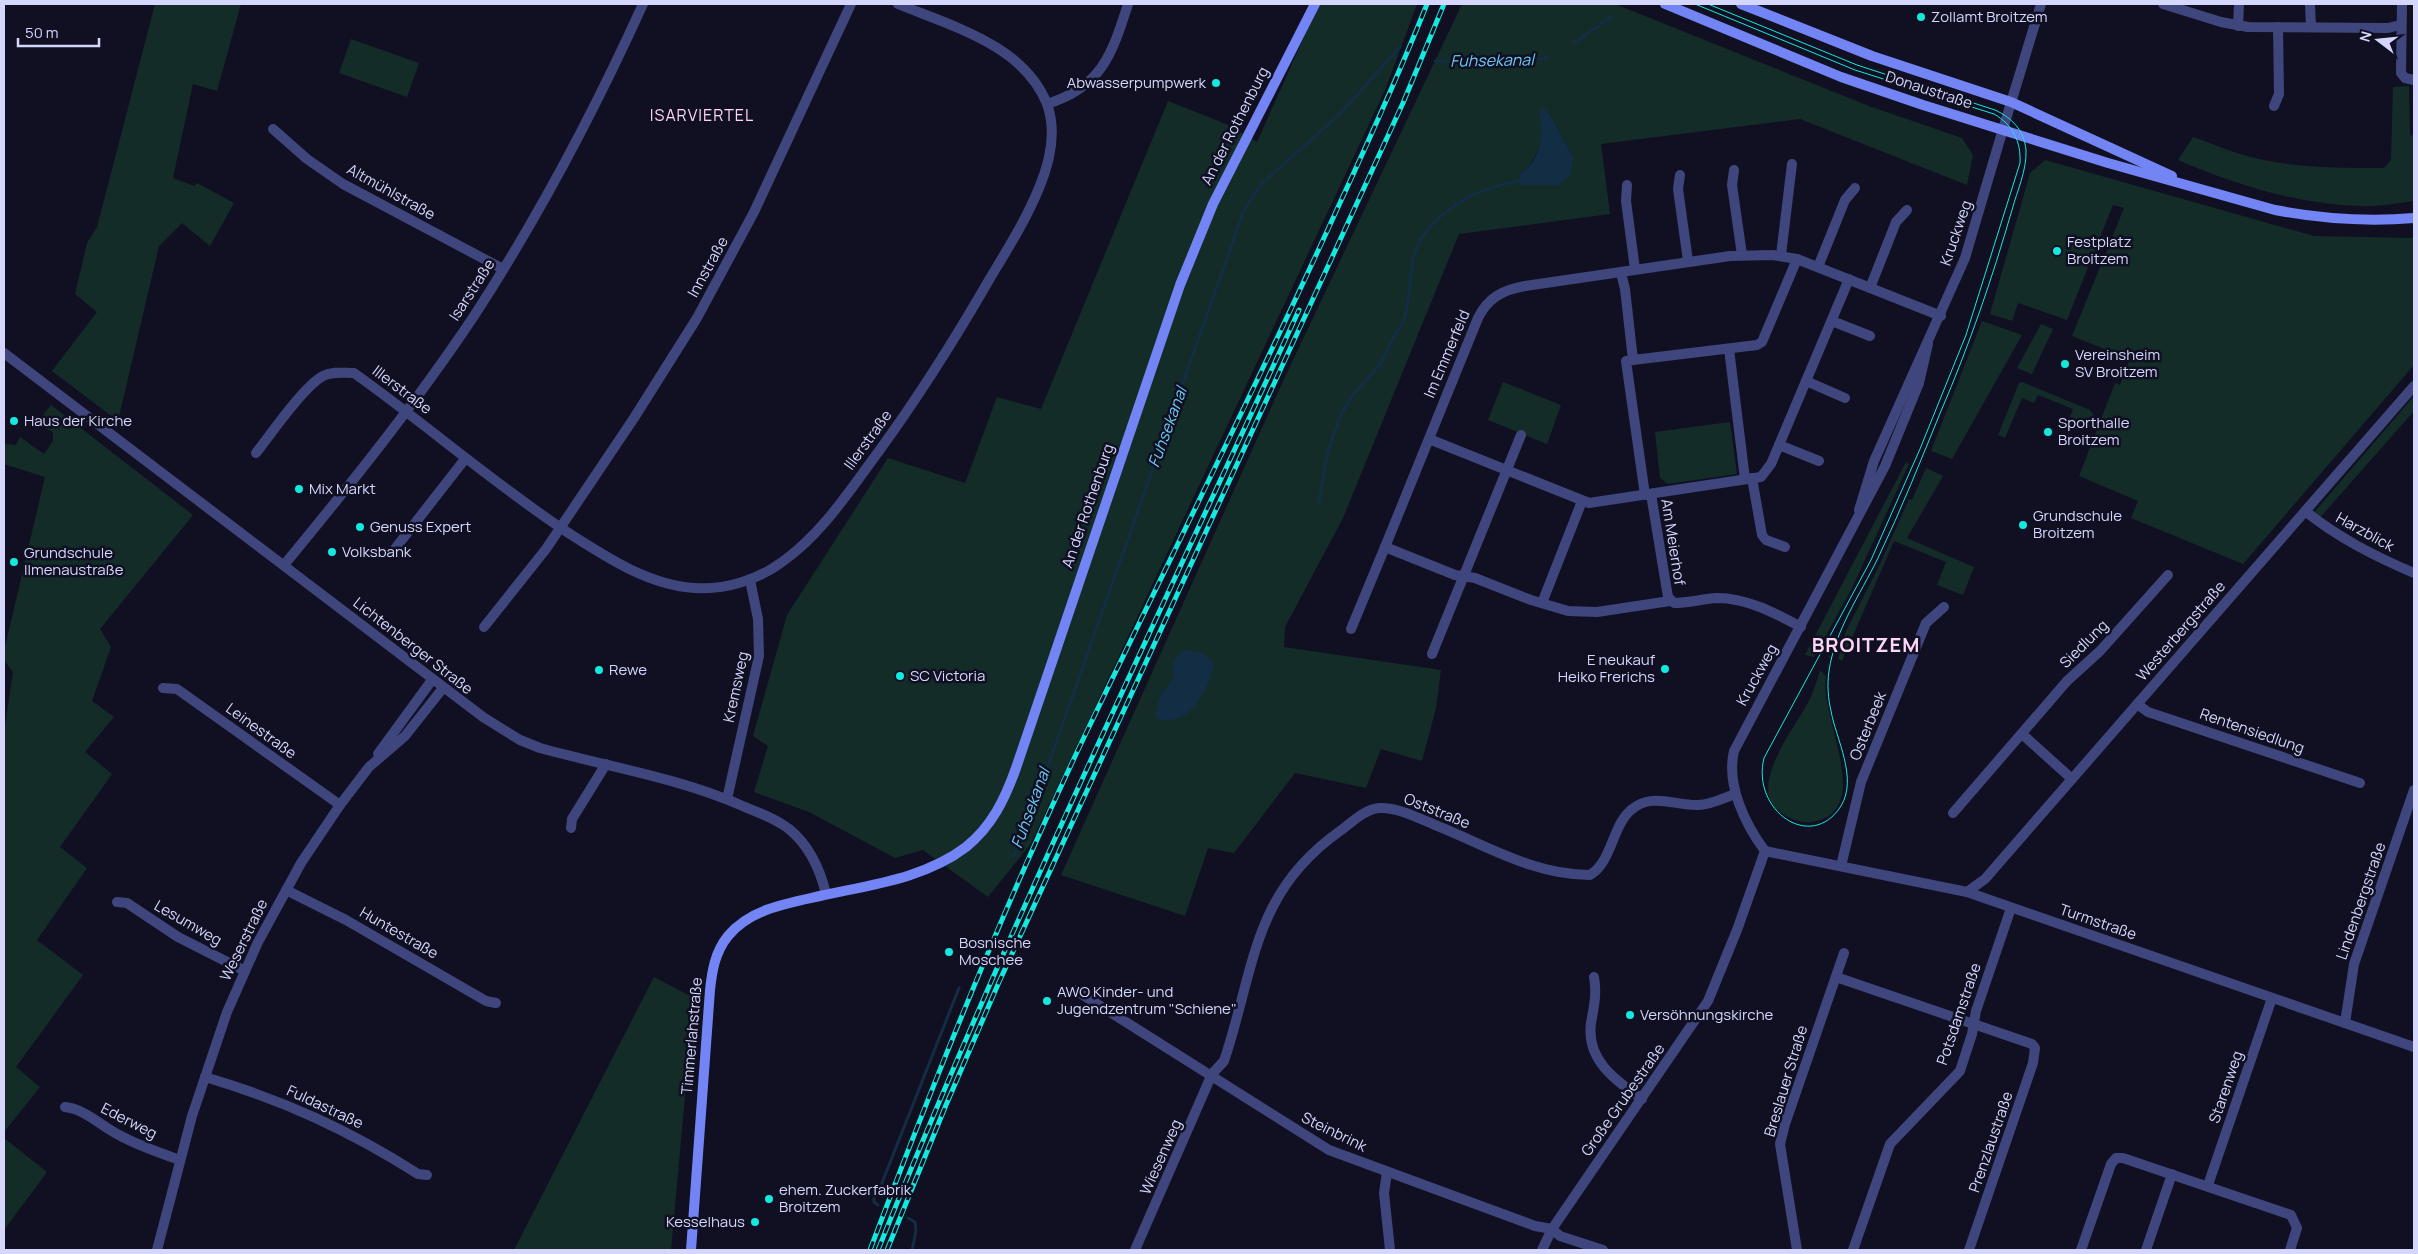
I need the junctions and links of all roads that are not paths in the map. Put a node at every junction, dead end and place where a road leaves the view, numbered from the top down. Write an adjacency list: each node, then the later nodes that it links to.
1 (643, 4): 38 (street, Isarstraße)
2 (851, 4): 64 (street, Innstraße)
3 (898, 4): 21 (street, Illerstraße)
4 (1128, 4): 21 (street)
5 (1310, 4): 18 (main road, An der Rothenburg)
6 (1315, 4): 18 (main road, An der Rothenburg)
7 (1665, 4): 24 (main road, Donaustraße)
8 (1741, 4): 20 (main road, Donaustraße)
9 (2041, 4): 20 (street, Kruckweg)
10 (2162, 4): 14 (street)
11 (2239, 4): 14 (street)
12 (2310, 4): 17 (street)
13 (2402, 4): 15 (street)
14 (2238, 26): 16 (street)
15 (2400, 26): 17 (street); 19 (street)
16 (2278, 27): 17 (street); 22 (street)
17 (2310, 27)
18 (1299, 34): 99 (main road, An der Rothenburg)
19 (2414, 80)
20 (2011, 102): 24 (street, Kruckweg); 29 (main road, Donaustraße)
21 (1046, 104): 72 (street, Illerstraße)
22 (2274, 106)
23 (273, 129): 38 (street, Altmühlstraße)
24 (2003, 129): 29 (main road, Donaustraße); 43 (street, Kruckweg)
25 (1792, 164): 33 (street)
26 (1734, 170): 34 (street)
27 (1680, 175): 36 (street)
28 (1627, 185): 39 (street)
29 (2191, 185): 32 (main road, Donaustraße)
30 (1855, 188): 37 (street)
31 (1907, 210): 42 (street)
32 (2414, 218)
33 (1781, 255): 34 (street, Im Emmerfeld); 35 (street, Im Emmerfeld)
34 (1742, 256): 36 (street, Im Emmerfeld)
35 (1797, 259): 37 (street, Im Emmerfeld); 46 (street)
36 (1688, 261): 39 (street, Im Emmerfeld)
37 (1818, 267): 41 (street, Im Emmerfeld)
38 (503, 269): 52 (street, Isarstraße)
39 (1635, 269): 40 (street, Im Emmerfeld)
40 (1621, 273): 48 (street, Am Meierhof); 54 (street, Im Emmerfeld)
41 (1849, 280): 42 (street, Im Emmerfeld); 44 (street)
42 (1870, 288): 43 (street, Im Emmerfeld)
43 (1941, 316): 77 (street, Kruckweg)
44 (1832, 321): 45 (street); 49 (street)
45 (1870, 336)
46 (1729, 349): 48 (street); 60 (street)
47 (4, 353): 68 (street, Lichtenberger Straße)
48 (1633, 360): 61 (street, Am Meierhof)
49 (1806, 382): 51 (street); 55 (street)
50 (2414, 386): 63 (street, Westerbergstraße)
51 (1845, 398)
52 (406, 412): 56 (street, Illerstraße); 57 (street, Illerstraße); 68 (street, Isarstraße)
53 (1521, 435): 59 (street)
54 (1429, 439): 59 (street); 65 (street, Im Emmerfeld)
55 (1779, 445): 58 (street); 60 (street)
56 (256, 453)
57 (465, 458): 64 (street, Illerstraße); 67 (street)
58 (1819, 461)
59 (1507, 470): 62 (street); 71 (street)
60 (1749, 479): 61 (street); 66 (street)
61 (1652, 494): 62 (street); 73 (street, Am Meierhof)
62 (1582, 501): 74 (street)
63 (2305, 511): 69 (street, Harzblick); 83 (street, Westerbergstraße)
64 (560, 528): 72 (street, Illerstraße); 76 (street)
65 (1385, 547): 71 (street); 78 (street, Im Emmerfeld)
66 (1785, 547)
67 (394, 550)
68 (284, 565): 80 (street, Lichtenberger Straße)
69 (2414, 573)
70 (2168, 575): 84 (street, Siedlung)
71 (1465, 576): 74 (street); 79 (street)
72 (750, 580): 91 (street, Kremsweg)
73 (1670, 601): 74 (street); 77 (street, Am Meierhof)
74 (1542, 603)
75 (1944, 607): 96 (street, Osterbeek)
76 (484, 627)
77 (1801, 627): 90 (street, Kruckweg)
78 (1351, 628)
79 (1432, 654)
80 (432, 680): 82 (street, Lichtenberger Straße); 86 (street)
81 (163, 688): 92 (street, Leinestraße)
82 (443, 688): 85 (street, Lichtenberger Straße); 86 (street, Weserstraße)
83 (2138, 704): 87 (street, Westerbergstraße); 88 (street, Rentensiedlung)
84 (2022, 734): 87 (street); 93 (street, Siedlung)
85 (606, 764): 91 (street, Lichtenberger Straße); 94 (street)
86 (368, 767): 92 (street, Weserstraße)
87 (2072, 779): 98 (street, Westerbergstraße)
88 (2360, 783)
89 (2414, 790): 110 (street, Lindenbergstraße)
90 (1735, 794): 95 (street, Kruckweg); 112 (street, Oststraße)
91 (728, 799): 99 (street, Lichtenberger Straße)
92 (340, 805): 97 (street, Weserstraße)
93 (1953, 813)
94 (571, 828)
95 (1765, 851): 96 (street, Turmstraße); 114 (street, Große Grubestraße)
96 (1841, 866): 98 (street, Turmstraße)
97 (286, 890): 103 (street, Weserstraße); 108 (street, Huntestraße)
98 (1968, 892): 101 (street, Turmstraße)
99 (826, 894): 123 (main road, Timmerlahstraße)
100 (117, 902): 103 (street, Lesumweg)
101 (2011, 908): 107 (street, Turmstraße); 109 (street, Potsdamstraße)
102 (1844, 953): 105 (street, Breslauer Straße)
103 (245, 971): 113 (street, Weserstraße)
104 (1594, 976): 114 (street)
105 (1836, 976): 109 (street); 128 (street, Breslauer Straße)
106 (1075, 990): 112 (street, Steinbrink)
107 (2272, 998): 110 (street, Turmstraße); 120 (street, Starenweg)
108 (496, 1003)
109 (1974, 1023): 129 (street, Potsdamstraße); 130 (street, Prenzlaustraße)
110 (2345, 1023): 111 (street, Turmstraße)
111 (2414, 1047)
112 (1212, 1074): 117 (street, Steinbrink); 124 (street, Wiesenweg)
113 (205, 1077): 116 (street, Weserstraße); 119 (street, Fuldastraße)
114 (1642, 1099): 121 (street, Große Grubestraße)
115 (65, 1107): 116 (street, Ederweg)
116 (180, 1160): 122 (street, Weserstraße)
117 (1387, 1172): 121 (street, Steinbrink); 125 (street)
118 (2172, 1174): 120 (street); 131 (street); 132 (street)
119 (427, 1175)
120 (2208, 1185): 133 (street)
121 (1552, 1228): 126 (street, Große Grubestraße); 127 (street, Steinbrink)
122 (157, 1250)
123 (691, 1250)
124 (1135, 1250)
125 (1390, 1250)
126 (1542, 1250)
127 (1603, 1250)
128 (1796, 1250)
129 (1853, 1250)
130 (1969, 1250)
131 (2080, 1250)
132 (2146, 1250)
133 (2290, 1250)

